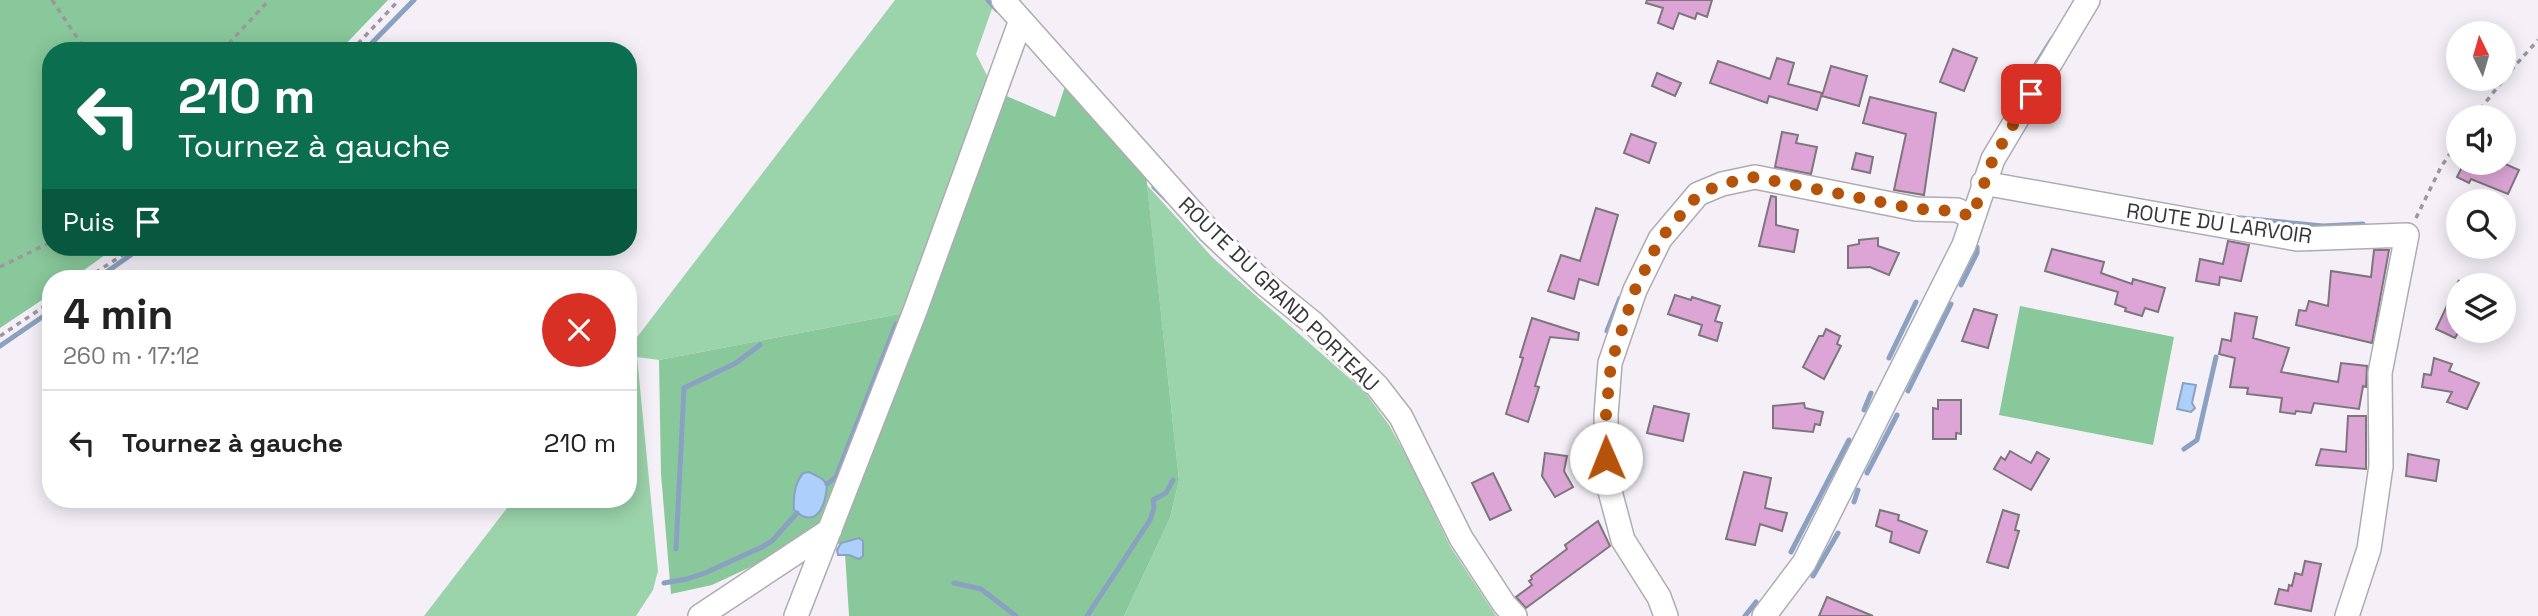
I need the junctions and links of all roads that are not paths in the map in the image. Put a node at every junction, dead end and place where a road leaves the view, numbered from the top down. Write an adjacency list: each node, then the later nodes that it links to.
1 (1003, 0): 3 (street, ROUTE DU GRAND PORTEAU)
2 (2088, 0): 4 (street)
3 (1021, 20): 6 (street); 9 (street, ROUTE DU GRAND PORTEAU)
4 (1983, 183): 5 (street); 12 (street, ROUTE DU LARVOIR)
5 (1972, 217): 10 (street); 11 (street)
6 (830, 530): 7 (street); 8 (street)
7 (701, 616)
8 (796, 616)
9 (1515, 616)
10 (1666, 616)
11 (1764, 616)
12 (2347, 616)

